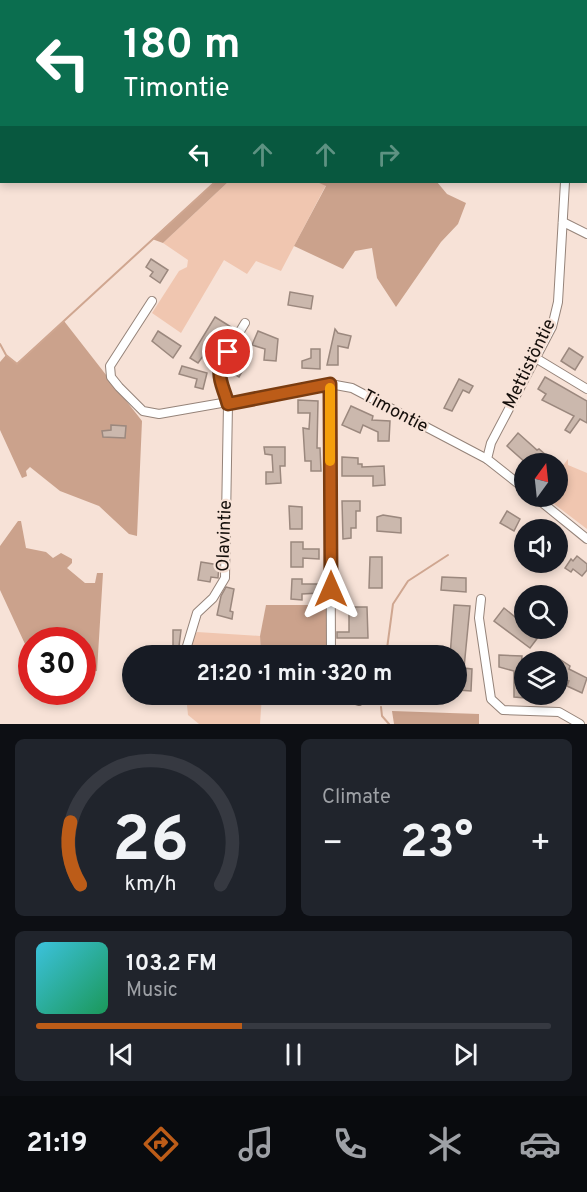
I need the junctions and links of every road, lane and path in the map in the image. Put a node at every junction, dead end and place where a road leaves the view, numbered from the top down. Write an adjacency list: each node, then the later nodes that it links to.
1 (565, 183): 2 (street, Mettistöntie)
2 (562, 222): 3 (street); 6 (street, Mettistöntie)
3 (587, 234)
4 (152, 301): 9 (street, Timontie)
5 (245, 323): 9 (street)
6 (534, 357): 8 (street); 10 (street, Mettistöntie)
7 (330, 384): 9 (street, Timontie); 10 (street, Timontie); 16 (street)
8 (587, 389)
9 (228, 404): 15 (street, Olavintie)
10 (487, 459): 11 (street)
11 (514, 480)
12 (548, 507): 13 (street)
13 (587, 539)
14 (481, 599): 17 (street)
15 (187, 645)
16 (331, 645)
17 (580, 724)

